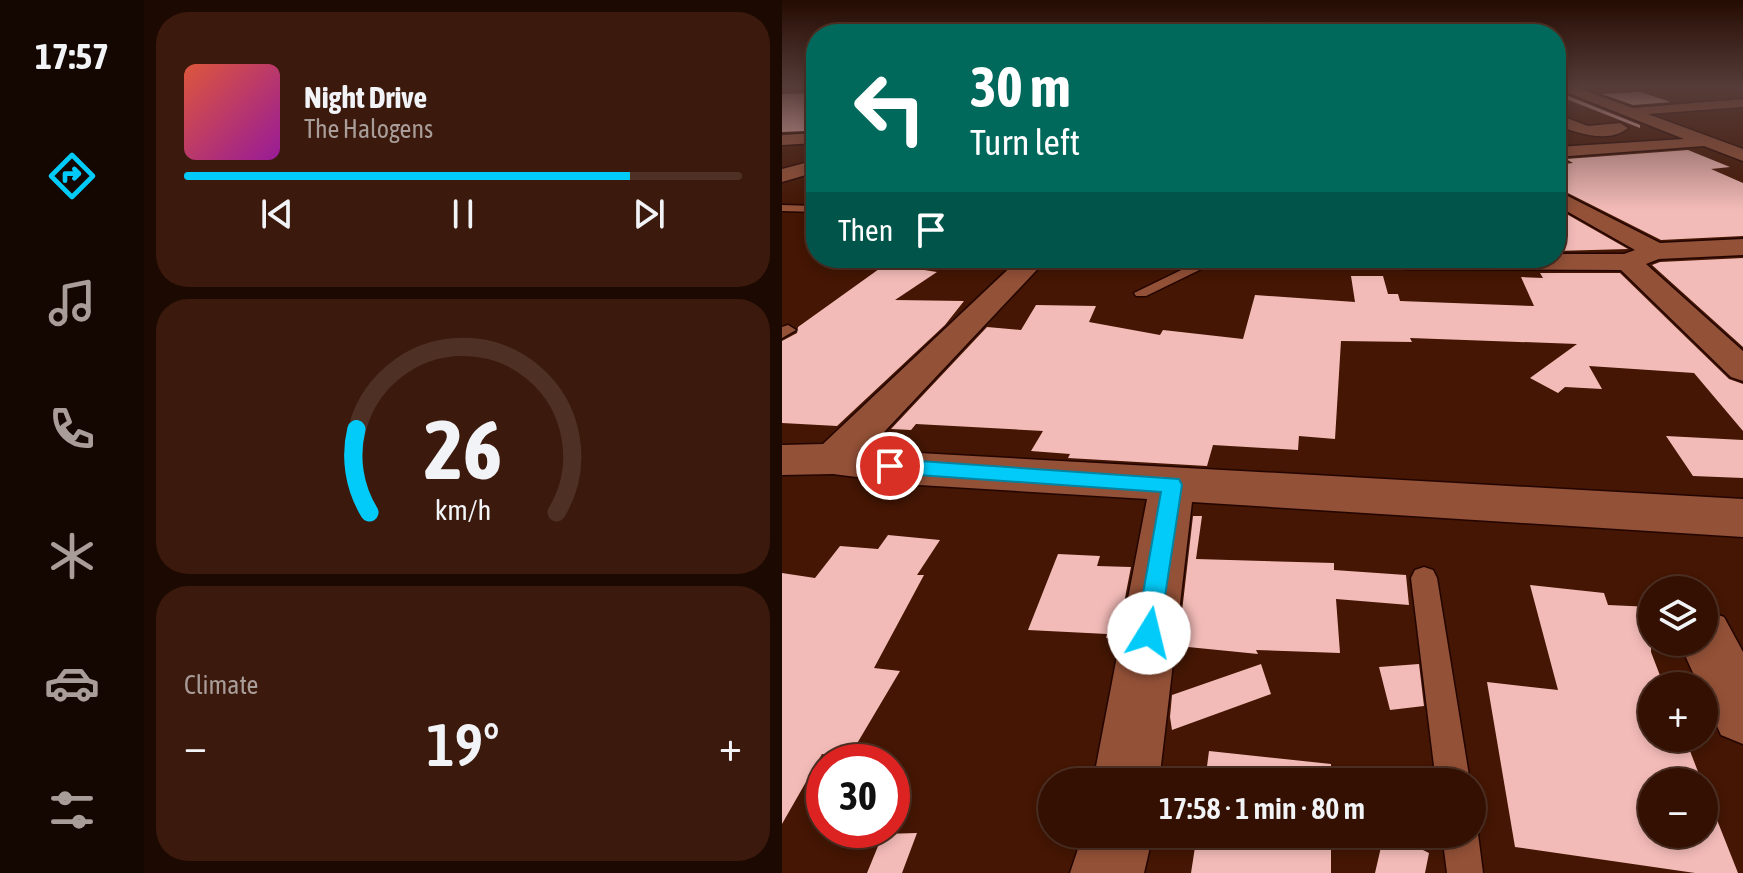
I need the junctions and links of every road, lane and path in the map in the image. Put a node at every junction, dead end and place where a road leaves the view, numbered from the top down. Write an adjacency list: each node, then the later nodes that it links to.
1 (1579, 128): 2 (street)
2 (1628, 128)
3 (1671, 128): 6 (street)
4 (806, 139): 5 (street)
5 (782, 140)
6 (1709, 142): 7 (street); 8 (street)
7 (1566, 151)
8 (1743, 155)
9 (806, 167): 10 (street)
10 (782, 176)
11 (1566, 203): 15 (street)
12 (782, 208): 13 (lane)
13 (806, 209)
14 (1743, 247): 15 (street)
15 (1642, 256): 16 (street); 20 (street)
16 (1566, 259)
17 (1025, 268): 21 (street)
18 (1195, 268): 19 (lane)
19 (1141, 293)
20 (1743, 370)
21 (833, 459): 22 (street); 23 (street)
22 (782, 460)
23 (1172, 485): 24 (street); 28 (street)
24 (1743, 518)
25 (1424, 578): 29 (lane)
26 (1714, 656): 27 (street)
27 (1743, 713)
28 (1128, 768)
29 (1451, 768)
30 (1114, 848): 32 (street)
31 (1462, 848): 33 (lane)
32 (1107, 873)
33 (1465, 873)

